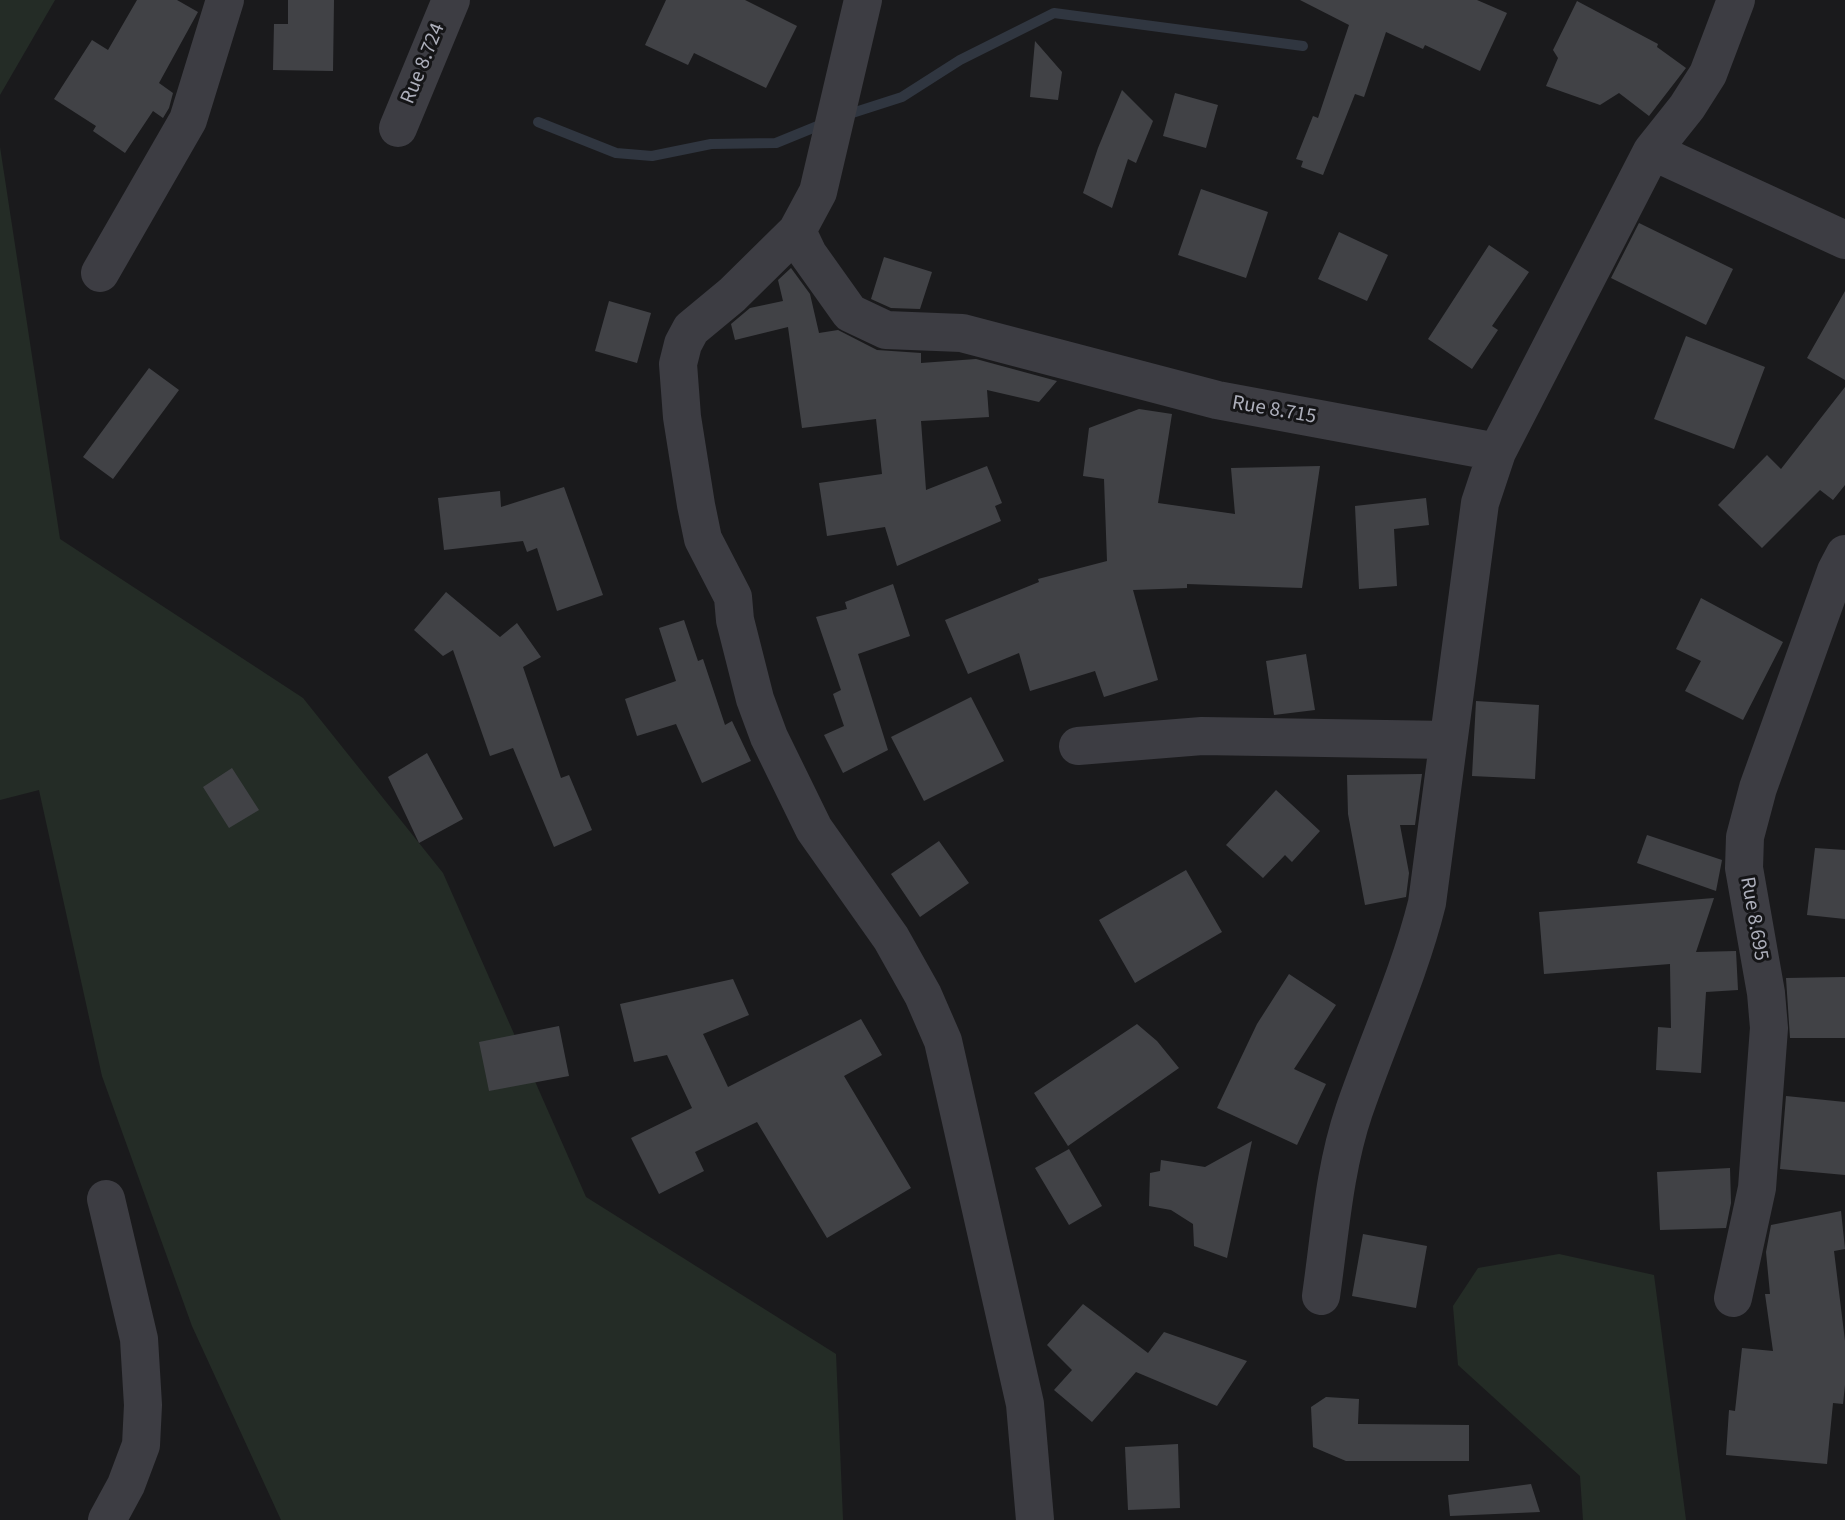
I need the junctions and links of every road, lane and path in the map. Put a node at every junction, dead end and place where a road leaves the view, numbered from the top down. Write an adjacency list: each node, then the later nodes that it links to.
1 (225, 0): 9 (street)
2 (451, 0): 5 (street, Rue 8.724)
3 (863, 0): 7 (street)
4 (1736, 0): 6 (street)
5 (398, 128)
6 (1652, 151): 8 (street); 10 (street)
7 (797, 231): 10 (street, Rue 8.715); 18 (street)
8 (1845, 240)
9 (100, 273)
10 (1497, 452): 12 (street)
11 (1845, 554): 16 (street, Rue 8.695)
12 (1447, 740): 13 (street); 15 (street)
13 (1078, 746)
14 (106, 1199): 17 (street)
15 (1321, 1296)
16 (1733, 1297)
17 (107, 1520)
18 (1035, 1520)

